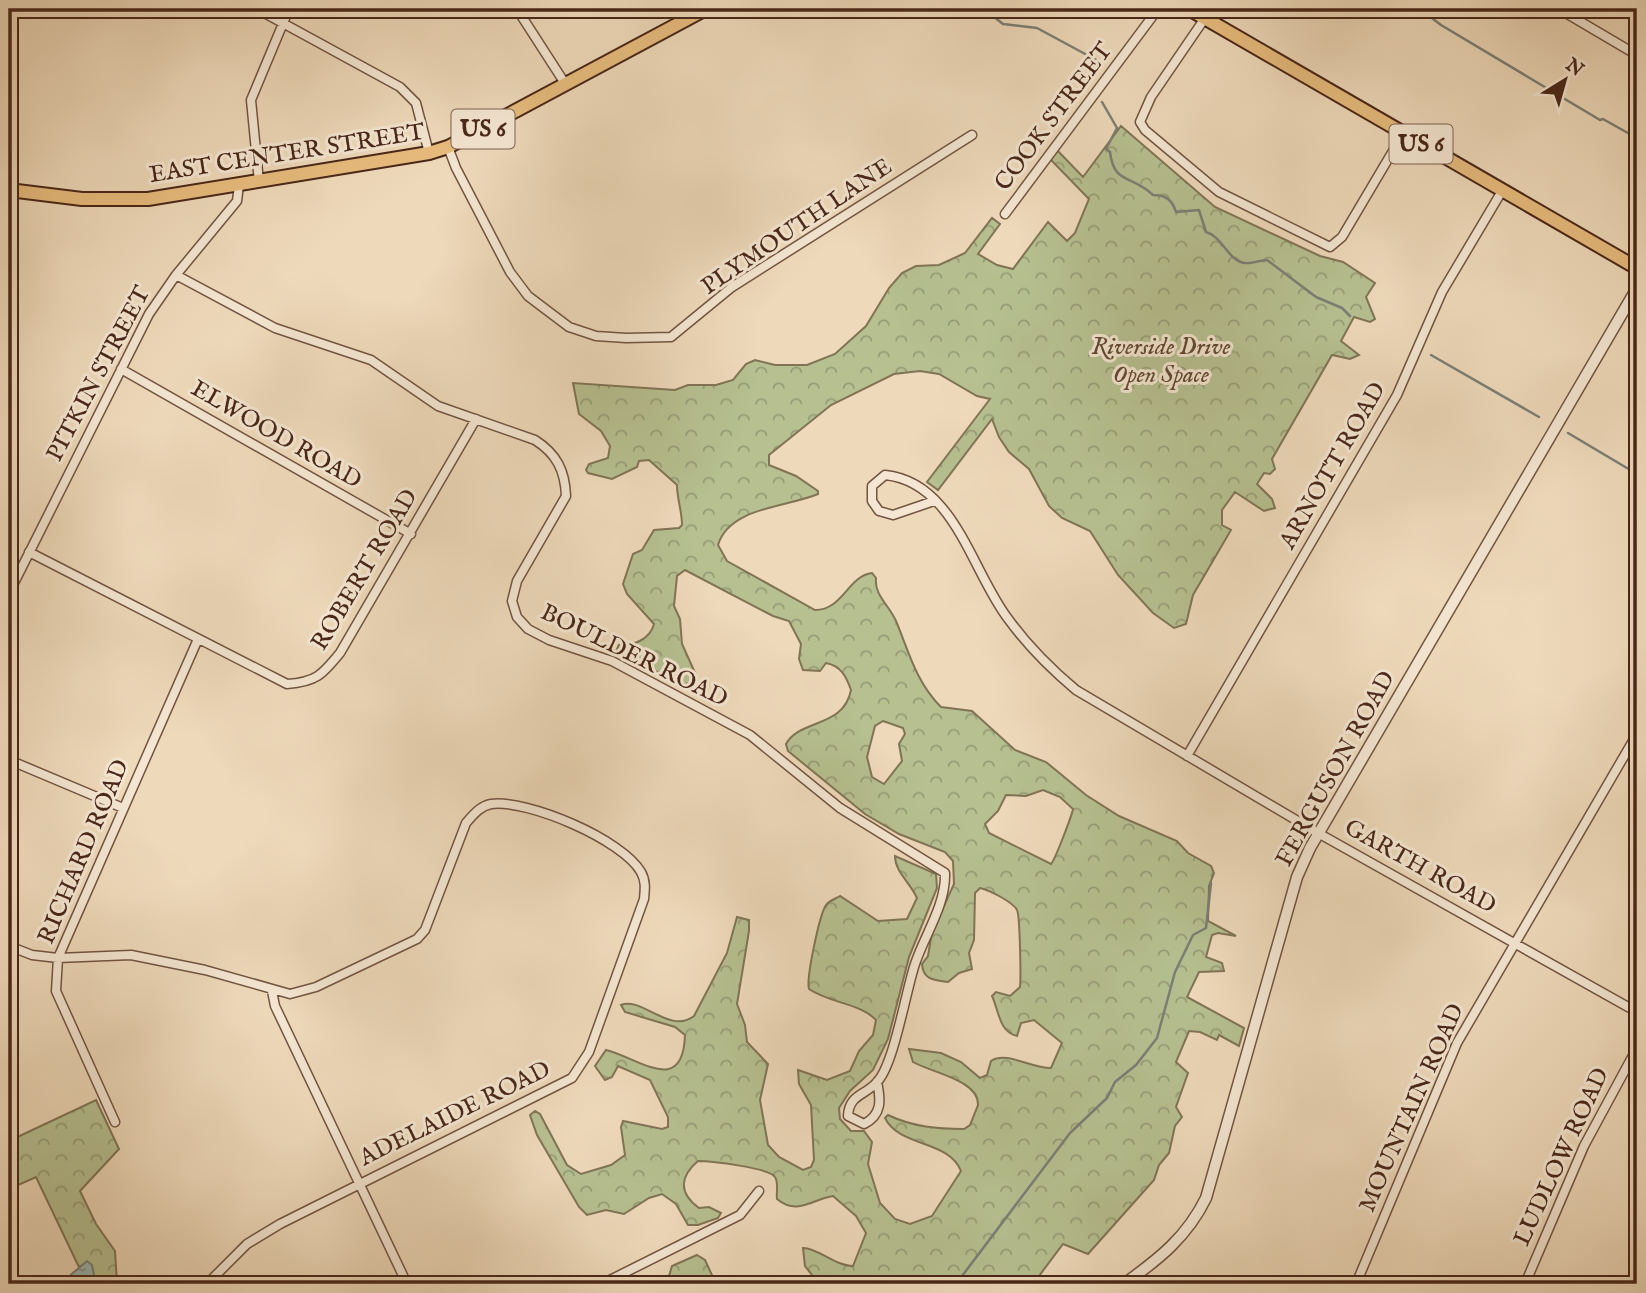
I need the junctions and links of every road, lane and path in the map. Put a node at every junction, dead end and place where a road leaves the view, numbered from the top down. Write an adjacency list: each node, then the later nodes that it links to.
1 (257, 9): 11 (street)
2 (289, 9): 11 (street)
3 (517, 9): 13 (street)
4 (706, 9): 13 (main road, EAST CENTER STREET / US 6)
5 (1158, 9): 22 (street, COOK STREET)
6 (1190, 9): 10 (main road, US 6)
7 (1224, 9): 10 (street)
8 (1559, 9): 9 (street)
9 (1574, 13): 12 (street)
10 (1205, 18): 14 (main road, US 6); 14 (street)
11 (282, 22): 17 (street); 18 (street)
12 (1637, 55)
13 (566, 85): 16 (main road, EAST CENTER STREET / US 6)
14 (1403, 134): 21 (main road, US 6)
15 (972, 135): 16 (street, PLYMOUTH LANE)
16 (449, 147): 17 (main road, EAST CENTER STREET / US 6)
17 (429, 153): 18 (main road, EAST CENTER STREET / US 6)
18 (259, 182): 19 (main road, EAST CENTER STREET / US 6)
19 (239, 186): 20 (main road, EAST CENTER STREET / US 6); 24 (street, PITKIN STREET)
20 (9, 190)
21 (1502, 191): 23 (main road, US 6); 34 (street, ARNOTT ROAD)
22 (1005, 214)
23 (1637, 268)
24 (176, 275): 26 (street, PITKIN STREET); 27 (street, BOULDER ROAD)
25 (1637, 288): 37 (street, FERGUSON ROAD)
26 (121, 369): 29 (street, ELWOOD ROAD); 30 (street, PITKIN STREET)
27 (476, 419): 29 (street, ROBERT ROAD); 44 (street, BOULDER ROAD)
28 (934, 501): 28 (street, GARTH ROAD); 34 (street, GARTH ROAD)
29 (411, 534): 32 (street, ROBERT ROAD)
30 (29, 552): 31 (street, PITKIN STREET); 32 (street, ROBERT ROAD)
31 (9, 593)
32 (198, 639): 36 (street, RICHARD ROAD)
33 (1637, 734): 38 (street, MOUNTAIN ROAD)
34 (1187, 756): 37 (street, GARTH ROAD)
35 (9, 760): 36 (street)
36 (123, 808): 40 (street, RICHARD ROAD)
37 (1318, 834): 38 (street, GARTH ROAD); 51 (street, FERGUSON ROAD)
38 (1516, 942): 42 (street, GARTH ROAD); 52 (street, MOUNTAIN ROAD)
39 (9, 946): 40 (street)
40 (58, 958): 41 (street); 45 (street, RICHARD ROAD)
41 (272, 990): 46 (street); 46 (street, ADELAIDE ROAD)
42 (1637, 1013)
43 (1637, 1048): 53 (street, LUDLOW ROAD)
44 (877, 1082): 44 (street, BOULDER ROAD)
45 (115, 1122)
46 (359, 1182): 48 (street, ADELAIDE ROAD); 49 (street)
47 (758, 1191): 50 (street)
48 (207, 1284)
49 (407, 1284)
50 (602, 1284)
51 (1124, 1284)
52 (1356, 1284)
53 (1525, 1284)

